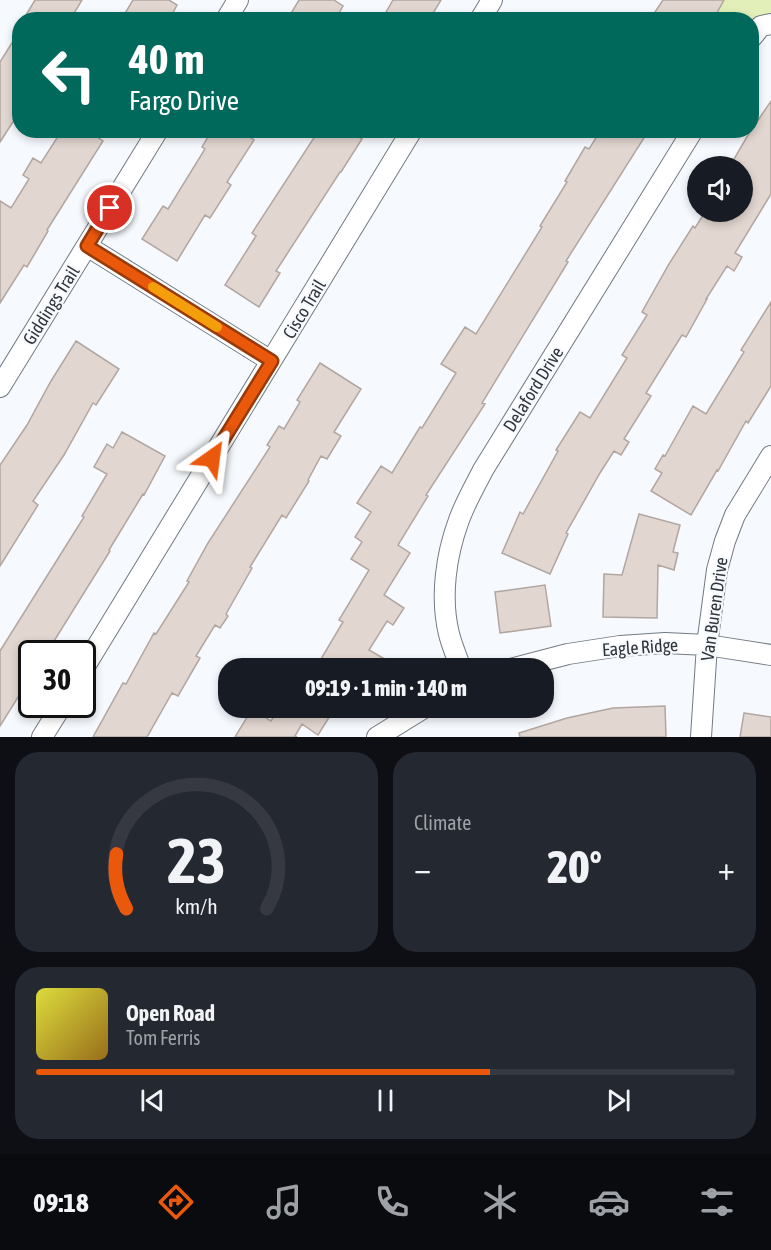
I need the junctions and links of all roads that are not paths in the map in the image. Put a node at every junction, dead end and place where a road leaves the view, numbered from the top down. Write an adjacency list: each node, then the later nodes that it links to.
1 (153, 138): 4 (street, Giddings Trail)
2 (407, 138): 5 (street, Cisco Trail)
3 (688, 138): 11 (street, Delaford Drive)
4 (87, 246): 5 (street); 6 (street, Giddings Trail)
5 (272, 361): 9 (street, Cisco Trail)
6 (0, 387)
7 (771, 456): 8 (street, Van Buren Drive)
8 (707, 645): 10 (street, Eagle Ridge); 12 (street, Eagle Ridge); 17 (street, Van Buren Drive)
9 (96, 648)
10 (771, 655)
11 (457, 658)
12 (553, 658)
13 (54, 718): 15 (street)
14 (408, 718): 16 (street)
15 (42, 737)
16 (377, 737)
17 (701, 737)

